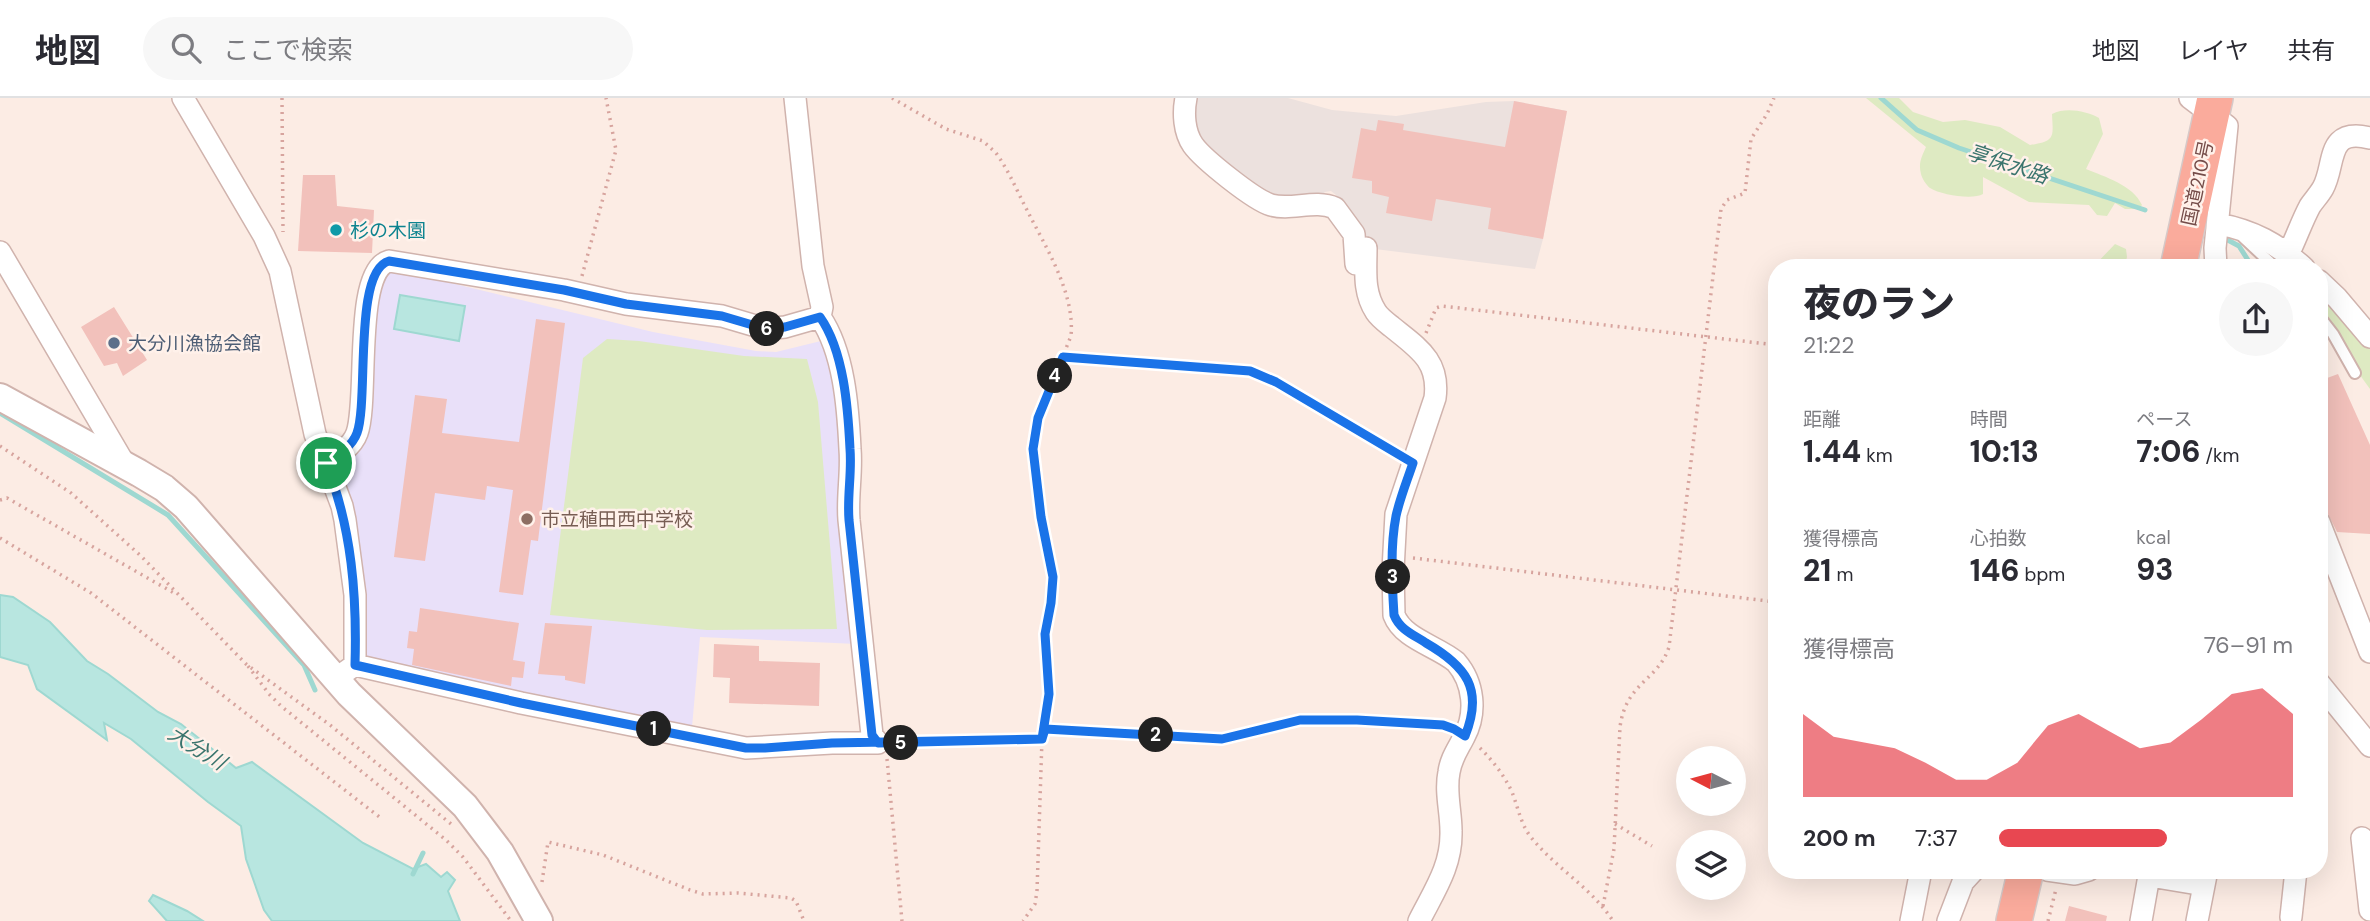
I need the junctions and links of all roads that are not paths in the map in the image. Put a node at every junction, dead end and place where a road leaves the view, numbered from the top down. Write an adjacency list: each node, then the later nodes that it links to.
1 (183, 98): 21 (street)
2 (796, 98): 15 (street)
3 (1186, 98): 16 (street)
4 (2201, 102): 6 (street); 9 (highway, 国道210号); 10 (highway, 国道210号)
5 (2370, 138): 12 (street)
6 (2224, 225): 11 (street); 12 (street)
7 (1366, 248): 16 (street)
8 (0, 252): 13 (street)
9 (2160, 259)
10 (2179, 259)
11 (2218, 259)
12 (2279, 259)
13 (6, 270): 22 (street)
14 (2328, 290): 18 (street)
15 (820, 317): 21 (street); 25 (street)
16 (1383, 320): 39 (street)
17 (2328, 328): 19 (lane)
18 (2370, 337)
19 (2355, 373)
20 (0, 397): 22 (street)
21 (326, 463): 25 (street)
22 (125, 465): 25 (street)
23 (2328, 545): 24 (street)
24 (2370, 652)
25 (345, 672): 38 (street)
26 (2328, 694): 27 (street)
27 (2370, 746)
28 (2362, 838): 36 (street)
29 (1919, 879): 40 (street)
30 (1966, 879): 41 (street)
31 (2023, 879): 42 (highway)
32 (2049, 879): 43 (highway)
33 (2149, 879): 44 (street)
34 (2206, 879): 45 (street)
35 (2295, 879): 37 (street)
36 (2370, 913): 46 (street)
37 (2289, 917)
38 (540, 921)
39 (1419, 921)
40 (1911, 921)
41 (1948, 921)
42 (2014, 921)
43 (2034, 921)
44 (2141, 921)
45 (2197, 921)
46 (2356, 921)

